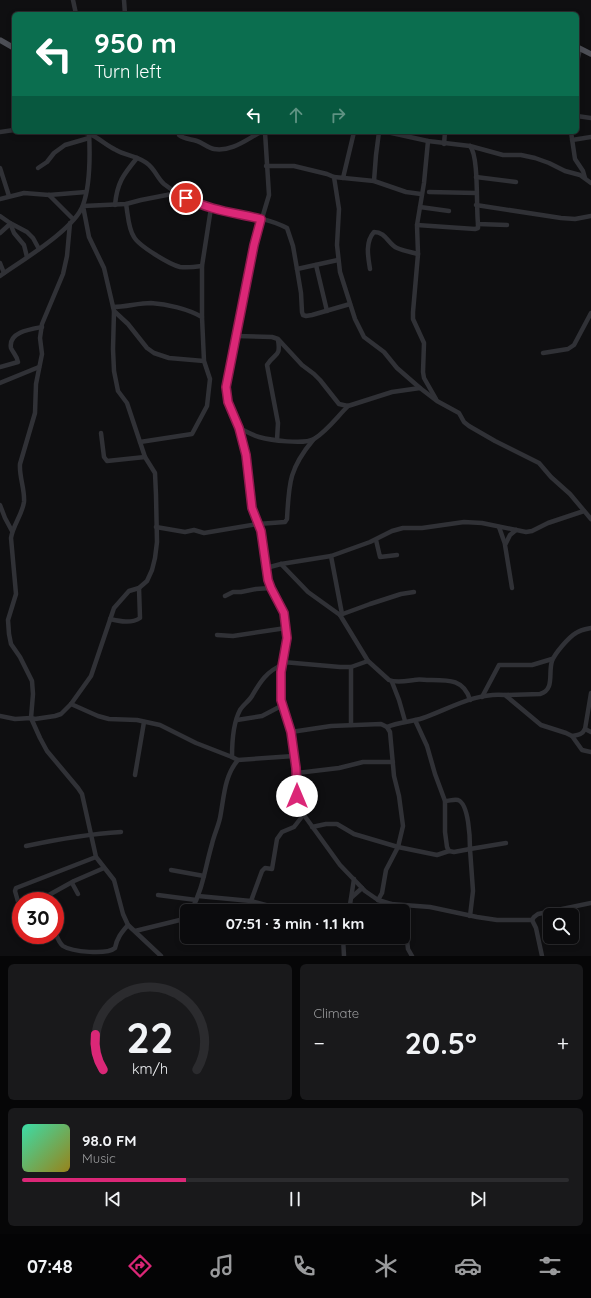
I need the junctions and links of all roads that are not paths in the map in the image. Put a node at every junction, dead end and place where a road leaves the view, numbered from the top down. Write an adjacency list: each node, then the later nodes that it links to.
1 (73, 0): 3 (street)
2 (124, 0): 4 (street)
3 (76, 12)
4 (124, 12)
5 (0, 40): 6 (main road)
6 (12, 47)
7 (579, 48): 8 (main road)
8 (591, 54)
9 (579, 116): 10 (street)
10 (591, 118)
11 (12, 130): 12 (street)
12 (0, 132)
13 (89, 134): 27 (street); 30 (street); 38 (street)
14 (179, 134): 15 (street)
15 (258, 134)
16 (264, 134): 28 (street)
17 (354, 134): 33 (street)
18 (379, 134): 35 (street)
19 (397, 134): 24 (street)
20 (445, 134): 25 (street)
21 (571, 134): 23 (street)
22 (591, 137): 23 (street)
23 (572, 140): 34 (street)
24 (428, 141): 25 (street); 42 (street)
25 (444, 144): 26 (street)
26 (470, 146): 32 (street); 34 (street)
27 (137, 158): 40 (street); 47 (street)
28 (266, 166): 31 (street); 55 (street)
29 (0, 168): 44 (street)
30 (38, 168)
31 (334, 177): 33 (street); 65 (street)
32 (476, 177): 36 (street); 41 (street)
33 (343, 178): 35 (street)
34 (585, 178): 37 (street)
35 (374, 181): 42 (street)
36 (516, 182)
37 (591, 184)
38 (86, 192): 43 (street); 49 (street)
39 (429, 192): 41 (street)
40 (177, 193): 46 (street); 51 (street)
41 (476, 193): 48 (street)
42 (421, 194): 50 (street)
43 (49, 195): 44 (street); 56 (street)
44 (9, 196): 45 (street)
45 (0, 199)
46 (126, 204): 47 (street); 68 (street)
47 (115, 205): 49 (street)
48 (476, 205): 54 (street); 58 (street)
49 (83, 206): 56 (street); 73 (street)
50 (420, 207): 52 (street); 59 (street)
51 (211, 208): 55 (street); 68 (street)
52 (449, 211)
53 (0, 216): 57 (street)
54 (591, 216)
55 (261, 219): 69 (street); 78 (street)
56 (72, 221): 62 (street); 77 (street)
57 (10, 224): 61 (street); 62 (street); 64 (street)
58 (478, 224): 59 (street); 60 (street)
59 (417, 225): 63 (street)
60 (507, 225)
61 (0, 233)
62 (39, 249): 64 (street)
63 (418, 254): 70 (street); 86 (street)
64 (27, 257): 71 (street)
65 (338, 260): 67 (street); 72 (street)
66 (0, 263): 71 (street)
67 (316, 265): 69 (street); 74 (street)
68 (202, 266): 76 (street)
69 (297, 269): 74 (street)
70 (370, 269)
71 (2, 275)
72 (350, 304): 74 (street); 85 (street)
73 (113, 309): 76 (street); 81 (street); 92 (street)
74 (327, 311)
75 (591, 313): 80 (street)
76 (202, 318): 81 (street)
77 (42, 327): 82 (street); 83 (street)
78 (236, 336): 79 (street); 88 (street)
79 (278, 339): 87 (street); 90 (street)
80 (543, 353)
81 (204, 361): 92 (street)
82 (0, 367)
83 (40, 367): 84 (street); 101 (street)
84 (0, 383)
85 (420, 388): 86 (street); 87 (street)
86 (437, 401): 95 (street)
87 (348, 406): 91 (street)
88 (239, 428): 90 (street); 97 (street)
89 (101, 433): 93 (street)
90 (277, 440): 91 (street)
91 (313, 440): 97 (street)
92 (140, 442): 93 (street)
93 (145, 457): 98 (street)
94 (0, 506): 101 (street)
95 (584, 511): 96 (street); 100 (street)
96 (591, 519)
97 (258, 524): 98 (street); 107 (street)
98 (156, 527): 108 (street)
99 (500, 527): 100 (street); 102 (street); 103 (street)
100 (516, 530): 103 (street)
101 (12, 531): 130 (street)
102 (376, 540): 104 (street); 105 (street)
103 (505, 545): 110 (street)
104 (397, 555)
105 (331, 556): 106 (street); 113 (street)
106 (281, 564): 107 (street); 113 (street)
107 (266, 568): 109 (street)
108 (139, 588): 114 (street); 114 (street)
109 (271, 588): 112 (street); 115 (street)
110 (512, 588)
111 (414, 592): 113 (street)
112 (225, 596)
113 (341, 614): 119 (street)
114 (110, 619): 127 (street)
115 (286, 628): 117 (street); 120 (street)
116 (591, 628): 118 (street)
117 (217, 635)
118 (552, 659): 124 (street); 125 (street)
119 (368, 661): 121 (street); 122 (street)
120 (282, 663): 121 (street); 128 (street); 131 (street)
121 (351, 667): 135 (street)
122 (392, 682): 126 (street); 133 (street)
123 (591, 694): 137 (street)
124 (505, 695): 125 (street); 140 (street)
125 (482, 697): 126 (street)
126 (470, 700): 132 (street)
127 (71, 704): 130 (street); 134 (street)
128 (283, 705): 131 (street); 138 (street)
129 (0, 716): 130 (street)
130 (31, 718): 152 (street)
131 (237, 720): 143 (street)
132 (415, 720): 133 (street); 148 (street)
133 (405, 721): 136 (street)
134 (144, 722): 143 (street); 147 (street)
135 (351, 725): 136 (street); 138 (street)
136 (387, 726): 145 (street)
137 (585, 729): 139 (street); 140 (street)
138 (291, 732): 142 (street)
139 (591, 732)
140 (572, 736): 141 (street)
141 (591, 752)
142 (294, 756): 144 (street); 146 (street)
143 (232, 757): 144 (street)
144 (238, 760): 161 (street)
145 (393, 762): 146 (street); 155 (street)
146 (297, 773): 149 (street)
147 (135, 775)
148 (445, 801): 156 (street); 157 (street)
149 (304, 814): 150 (street); 172 (street)
150 (312, 827): 155 (street); 162 (street)
151 (121, 832): 152 (street)
152 (91, 833): 154 (street); 158 (street)
153 (506, 843): 156 (street)
154 (26, 846)
155 (398, 847): 157 (street); 171 (street)
156 (470, 849): 157 (street); 179 (street)
157 (449, 851)
158 (96, 857): 159 (street); 165 (street)
159 (104, 868): 163 (street); 182 (street)
160 (171, 870): 161 (street)
161 (204, 876): 170 (street)
162 (354, 879): 164 (street); 169 (street)
163 (72, 883): 166 (street); 167 (street)
164 (362, 888): 169 (street); 171 (street)
165 (15, 892)
166 (55, 892)
167 (78, 894)
168 (158, 894): 170 (street)
169 (352, 897): 176 (street)
170 (197, 898): 172 (street); 174 (street)
171 (378, 900): 177 (street)
172 (251, 901): 175 (street)
173 (591, 903): 181 (street)
174 (194, 904)
175 (262, 904)
176 (350, 904)
177 (391, 904)
178 (410, 905): 179 (street)
179 (470, 916): 181 (street)
180 (180, 920): 183 (street)
181 (532, 920): 190 (street)
182 (128, 925): 183 (street); 184 (street)
183 (135, 931): 187 (street)
184 (61, 944)
185 (343, 944): 188 (street)
186 (407, 944): 189 (street)
187 (157, 955)
188 (344, 956)
189 (412, 956)
190 (542, 956)

